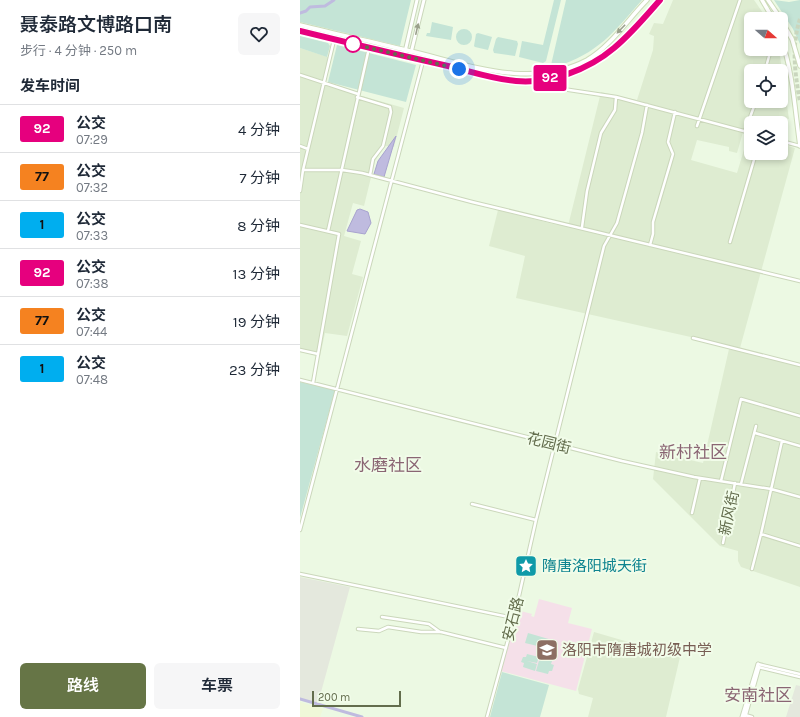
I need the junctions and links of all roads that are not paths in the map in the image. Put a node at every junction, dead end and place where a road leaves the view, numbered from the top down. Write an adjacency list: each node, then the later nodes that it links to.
1 (417, 0): 15 (street)
2 (424, 0): 16 (street, one-way to 2)
3 (647, 0): 16 (main road, one-way to 16)
4 (660, 0): 20 (main road)
5 (740, 0): 31 (street)
6 (762, 0): 8 (main road)
7 (768, 0): 9 (main road)
8 (769, 12)
9 (776, 12)
10 (300, 25): 15 (main road)
11 (300, 31): 13 (main road)
12 (788, 32): 21 (main road)
13 (334, 40): 14 (main road); 23 (street)
14 (369, 48): 17 (main road); 25 (street)
15 (405, 50): 16 (main road); 17 (street)
16 (411, 51): 19 (street)
17 (404, 56): 19 (main road)
18 (786, 56): 28 (main road)
19 (410, 58): 20 (main road)
20 (423, 61): 42 (street)
21 (800, 66)
22 (300, 75): 23 (street)
23 (322, 82): 25 (street); 37 (street)
24 (556, 88): 26 (street)
25 (358, 96): 40 (street); 41 (street)
26 (616, 97): 29 (street); 45 (street)
27 (800, 101): 28 (main road)
28 (794, 102): 36 (main road)
29 (647, 105): 30 (street); 47 (street, 安石路)
30 (674, 112): 31 (street); 49 (street)
31 (700, 118): 32 (street); 33 (street)
32 (697, 126)
33 (744, 131)
34 (788, 143): 36 (street)
35 (300, 146): 37 (street)
36 (800, 146)
37 (308, 148): 39 (street)
38 (754, 160): 48 (street)
39 (303, 170): 40 (street); 43 (street)
40 (342, 170): 41 (street); 46 (street)
41 (370, 175): 42 (street)
42 (392, 181): 45 (street); 57 (street)
43 (300, 191)
44 (300, 225): 46 (street)
45 (582, 227): 47 (street)
46 (328, 231): 53 (street)
47 (610, 235): 49 (street); 62 (street, 安石路)
48 (730, 242)
49 (650, 245): 50 (street)
50 (800, 281)
51 (693, 338): 54 (street)
52 (300, 350): 53 (street)
53 (318, 354): 56 (street)
54 (800, 365)
55 (300, 380): 56 (street, 花园街)
56 (313, 383): 57 (street, 花园街)
57 (337, 389): 62 (street, 花园街); 73 (street)
58 (800, 416): 65 (street)
59 (756, 426): 60 (street)
60 (755, 433): 61 (street); 67 (street)
61 (782, 441): 63 (street); 68 (street)
62 (554, 444): 64 (street, 花园街); 72 (street, 安石路)
63 (800, 446)
64 (700, 478): 65 (street, 花园街); 71 (street)
65 (721, 481): 66 (street, 花园街)
66 (735, 483): 67 (street, 花园街); 75 (street, 新风街)
67 (741, 484): 68 (street, 花园街)
68 (771, 489): 69 (street, 花园街); 74 (street)
69 (800, 498)
70 (472, 504): 72 (street)
71 (692, 512)
72 (536, 520): 80 (street, 安石路)
73 (300, 530)
74 (761, 534): 76 (street); 77 (street)
75 (723, 543)
76 (800, 546)
77 (752, 569)
78 (300, 574): 80 (street)
79 (382, 617): 82 (street)
80 (514, 618): 83 (street, 安石路)
81 (358, 628): 82 (street)
82 (441, 632): 83 (street)
83 (506, 648): 88 (street, 安石路)
84 (758, 666): 85 (street); 86 (street); 87 (street)
85 (800, 674)
86 (800, 677)
87 (744, 716): 89 (street)
88 (487, 717)
89 (752, 717)

